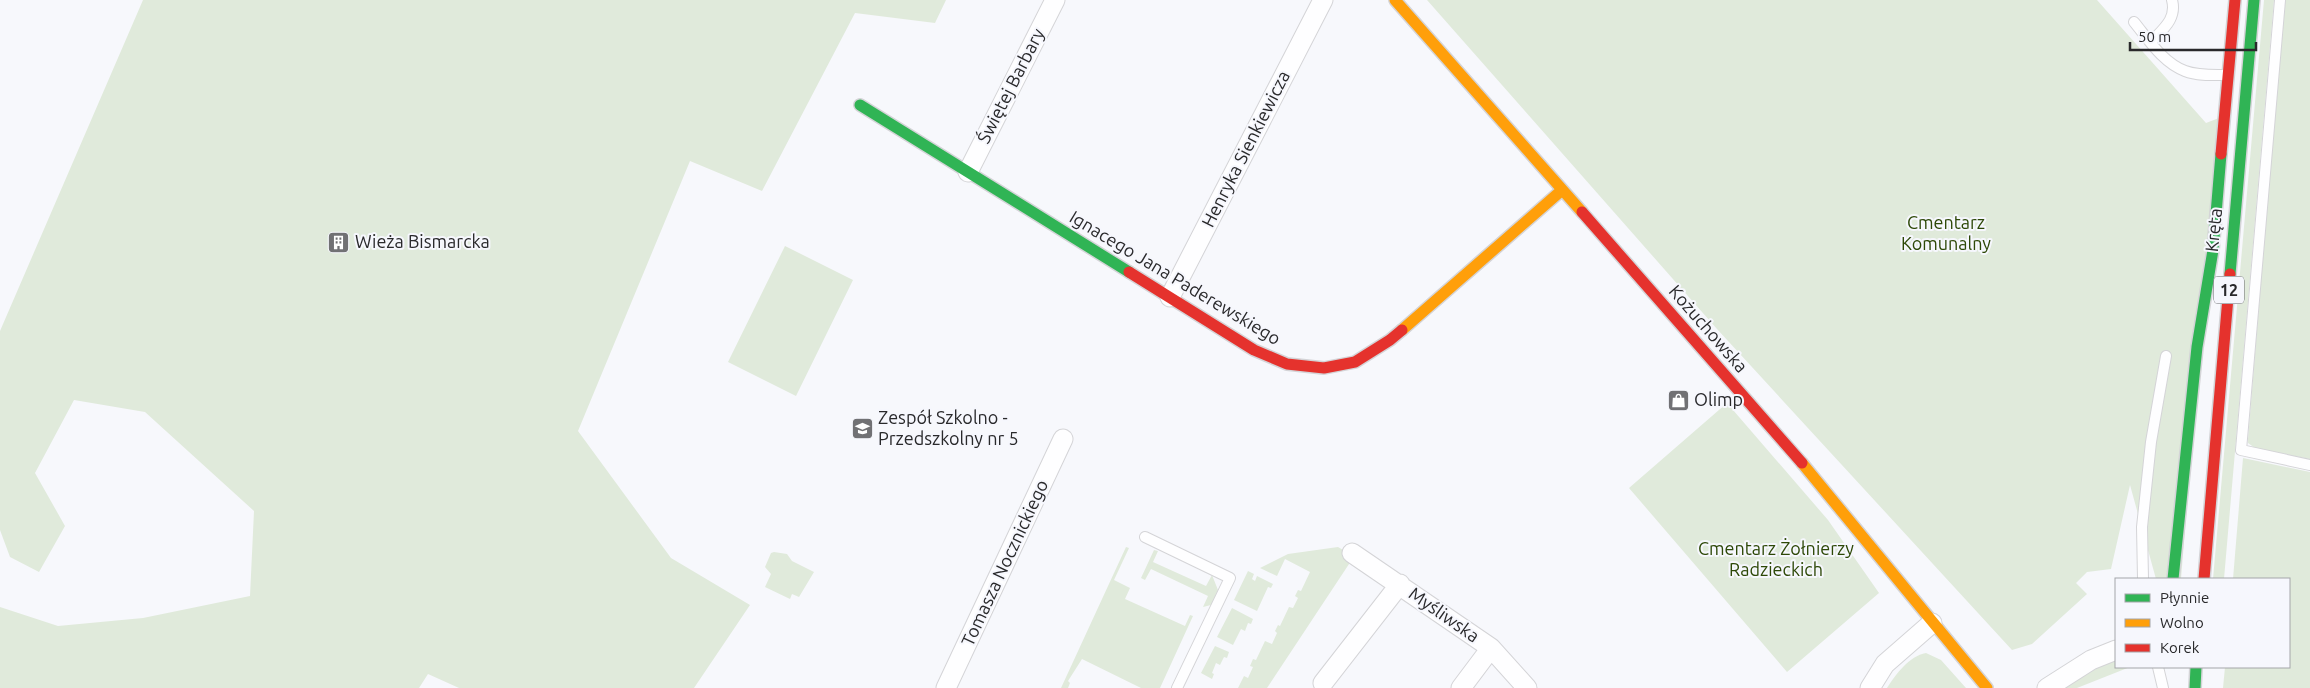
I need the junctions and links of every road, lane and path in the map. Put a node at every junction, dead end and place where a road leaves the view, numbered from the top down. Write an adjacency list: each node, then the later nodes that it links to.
1 (1055, 0): 12 (street, Świętej Barbary)
2 (1323, 0): 14 (street, Henryka Sienkiewicza)
3 (1395, 0): 13 (main road, Kożuchowska)
4 (2172, 0): 9 (lane)
5 (2235, 0): 10 (main road, Kręta)
6 (2254, 0): 22 (main road, 12)
7 (2280, 0): 17 (lane)
8 (2134, 22): 9 (lane)
9 (2151, 42): 10 (lane)
10 (2229, 76): 21 (main road, Kręta)
11 (860, 105): 12 (main road, Ignacego Jana Paderewskiego)
12 (968, 172): 14 (main road, Ignacego Jana Paderewskiego)
13 (1562, 190): 14 (main road, Ignacego Jana Paderewskiego); 24 (main road, Kożuchowska)
14 (1170, 298)
15 (2166, 356): 20 (lane)
16 (1063, 439): 30 (street, Tomasza Nocznickiego)
17 (2310, 465)
18 (1144, 537): 31 (lane)
19 (1352, 553): 23 (street, Myśliwska)
20 (2143, 578)
21 (2173, 578)
22 (2204, 578)
23 (1400, 584): 25 (street, Myśliwska); 29 (street)
24 (1932, 623): 34 (street); 35 (main road, Kożuchowska)
25 (1491, 648): 32 (street); 33 (street, Myśliwska)
26 (2115, 650): 36 (street)
27 (2158, 668): 37 (lane)
28 (2196, 668): 38 (main road)
29 (1323, 683)
30 (946, 688)
31 (1177, 688)
32 (1461, 688)
33 (1527, 688)
34 (1870, 688)
35 (1987, 688)
36 (2047, 688)
37 (2163, 688)
38 (2195, 688)

